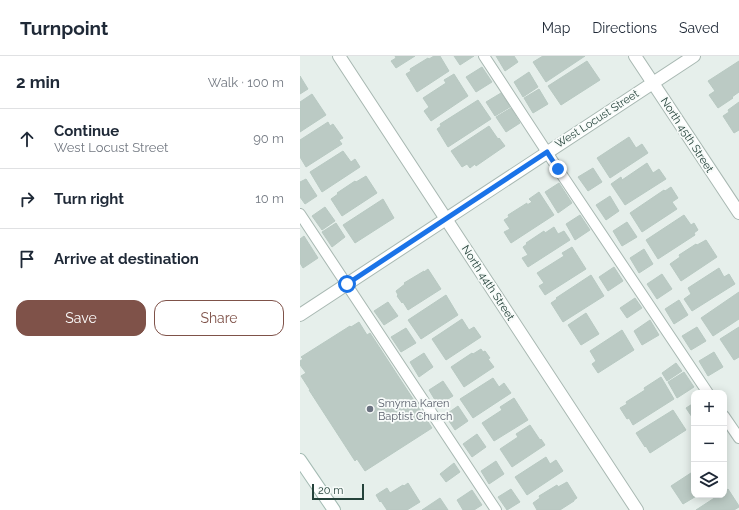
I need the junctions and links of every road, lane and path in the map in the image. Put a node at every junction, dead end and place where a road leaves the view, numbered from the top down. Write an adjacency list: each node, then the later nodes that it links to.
1 (339, 56): 9 (street, North 44th Street)
2 (484, 56): 6 (lane)
3 (635, 56): 5 (street, North 45th Street)
4 (694, 56): 5 (street, West Locust Street)
5 (653, 82): 6 (street, West Locust Street); 7 (street, North 45th Street)
6 (547, 152): 9 (street, West Locust Street); 12 (lane)
7 (739, 213)
8 (300, 214): 10 (lane)
9 (446, 219): 10 (street, West Locust Street); 18 (street, North 44th Street)
10 (347, 284): 11 (street, West Locust Street); 17 (lane)
11 (300, 315)
12 (706, 390)
13 (727, 420): 14 (lane)
14 (739, 438)
15 (300, 460): 16 (street)
16 (334, 510)
17 (496, 510)
18 (637, 510)

